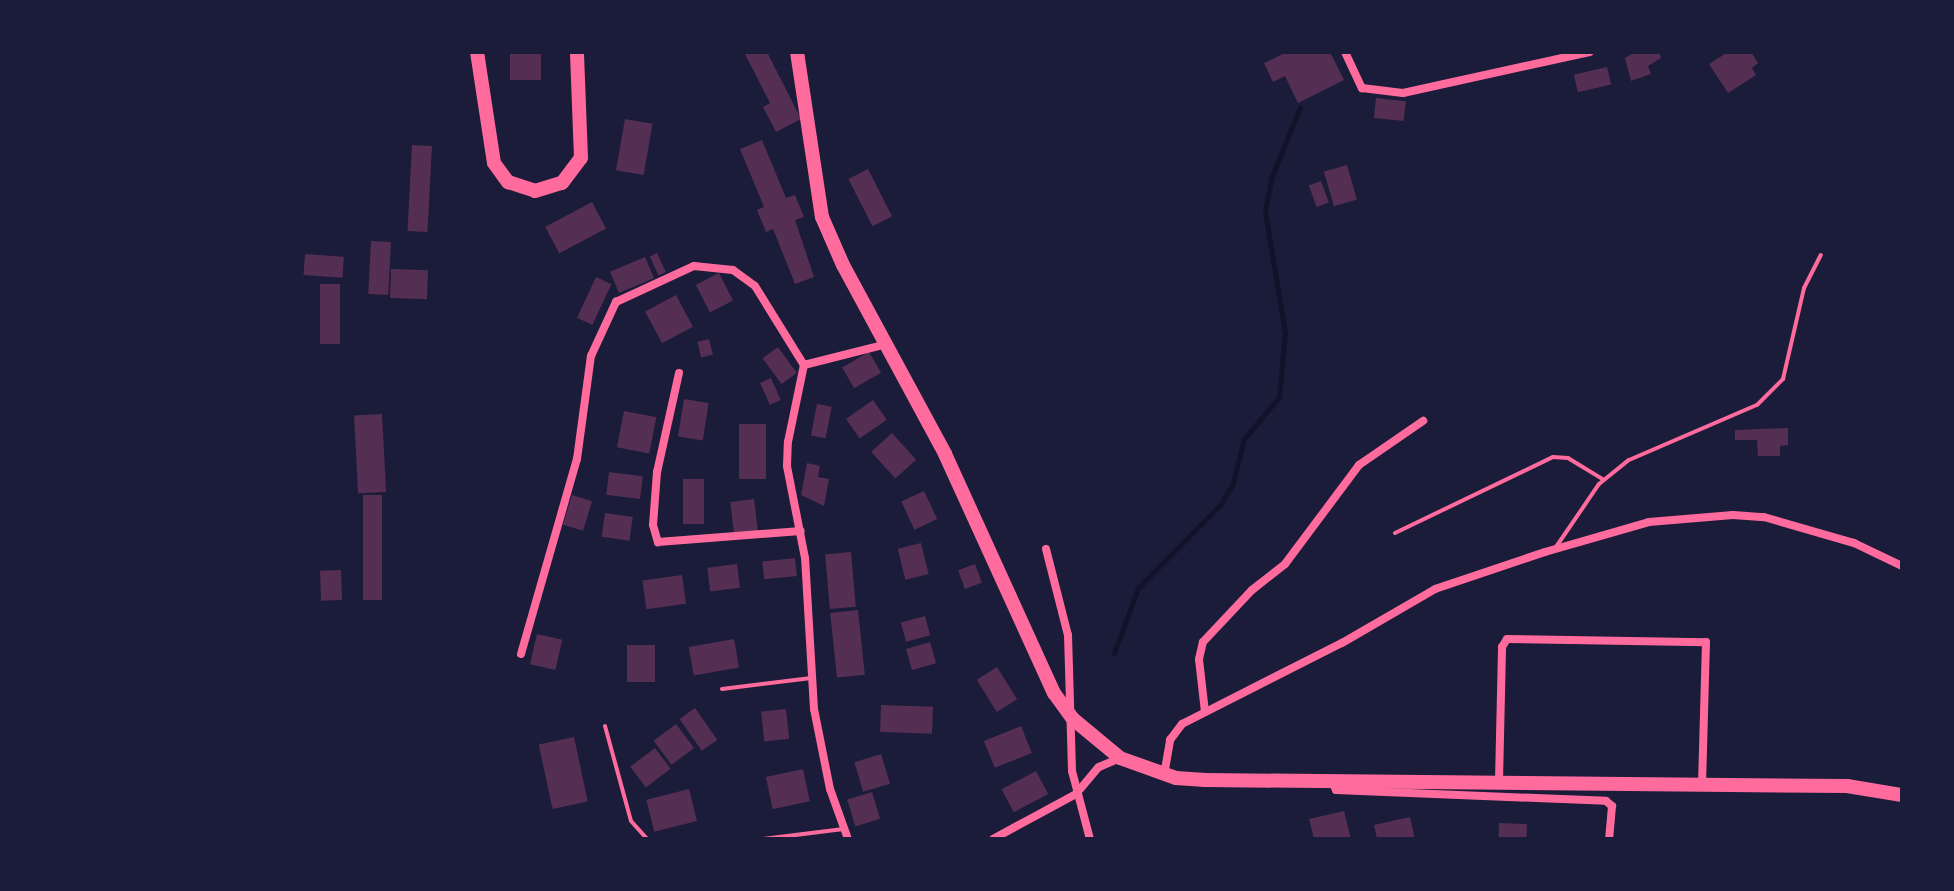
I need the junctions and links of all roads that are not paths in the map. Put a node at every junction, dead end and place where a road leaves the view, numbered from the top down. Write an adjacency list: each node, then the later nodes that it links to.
1 (477, 52): 2 (main road)
2 (577, 52)
3 (797, 52): 7 (main road)
4 (1345, 52): 5 (street)
5 (1590, 52)
6 (1821, 255): 11 (lane)
7 (887, 344): 8 (street); 21 (main road)
8 (804, 365): 12 (street); 17 (street)
9 (679, 373): 12 (street)
10 (1423, 421): 20 (street)
11 (1604, 480): 13 (lane); 15 (lane)
12 (801, 531): 18 (street)
13 (1395, 533)
14 (1046, 549): 21 (street)
15 (1555, 549): 16 (street); 20 (street)
16 (1902, 566)
17 (521, 654)
18 (811, 678): 19 (lane); 30 (street)
19 (722, 689)
20 (1205, 712): 24 (street)
21 (1073, 719): 23 (main road); 28 (street)
22 (605, 726): 31 (lane)
23 (1120, 758): 24 (main road); 28 (street)
24 (1164, 775): 25 (main road)
25 (1331, 779): 26 (main road); 36 (street)
26 (1499, 781): 27 (main road); 27 (street)
27 (1702, 784): 29 (main road)
28 (1076, 794): 34 (street); 35 (street)
29 (1902, 795)
30 (845, 829): 32 (lane); 33 (street)
31 (647, 839)
32 (763, 839)
33 (848, 839)
34 (993, 839)
35 (1090, 839)
36 (1609, 839)

